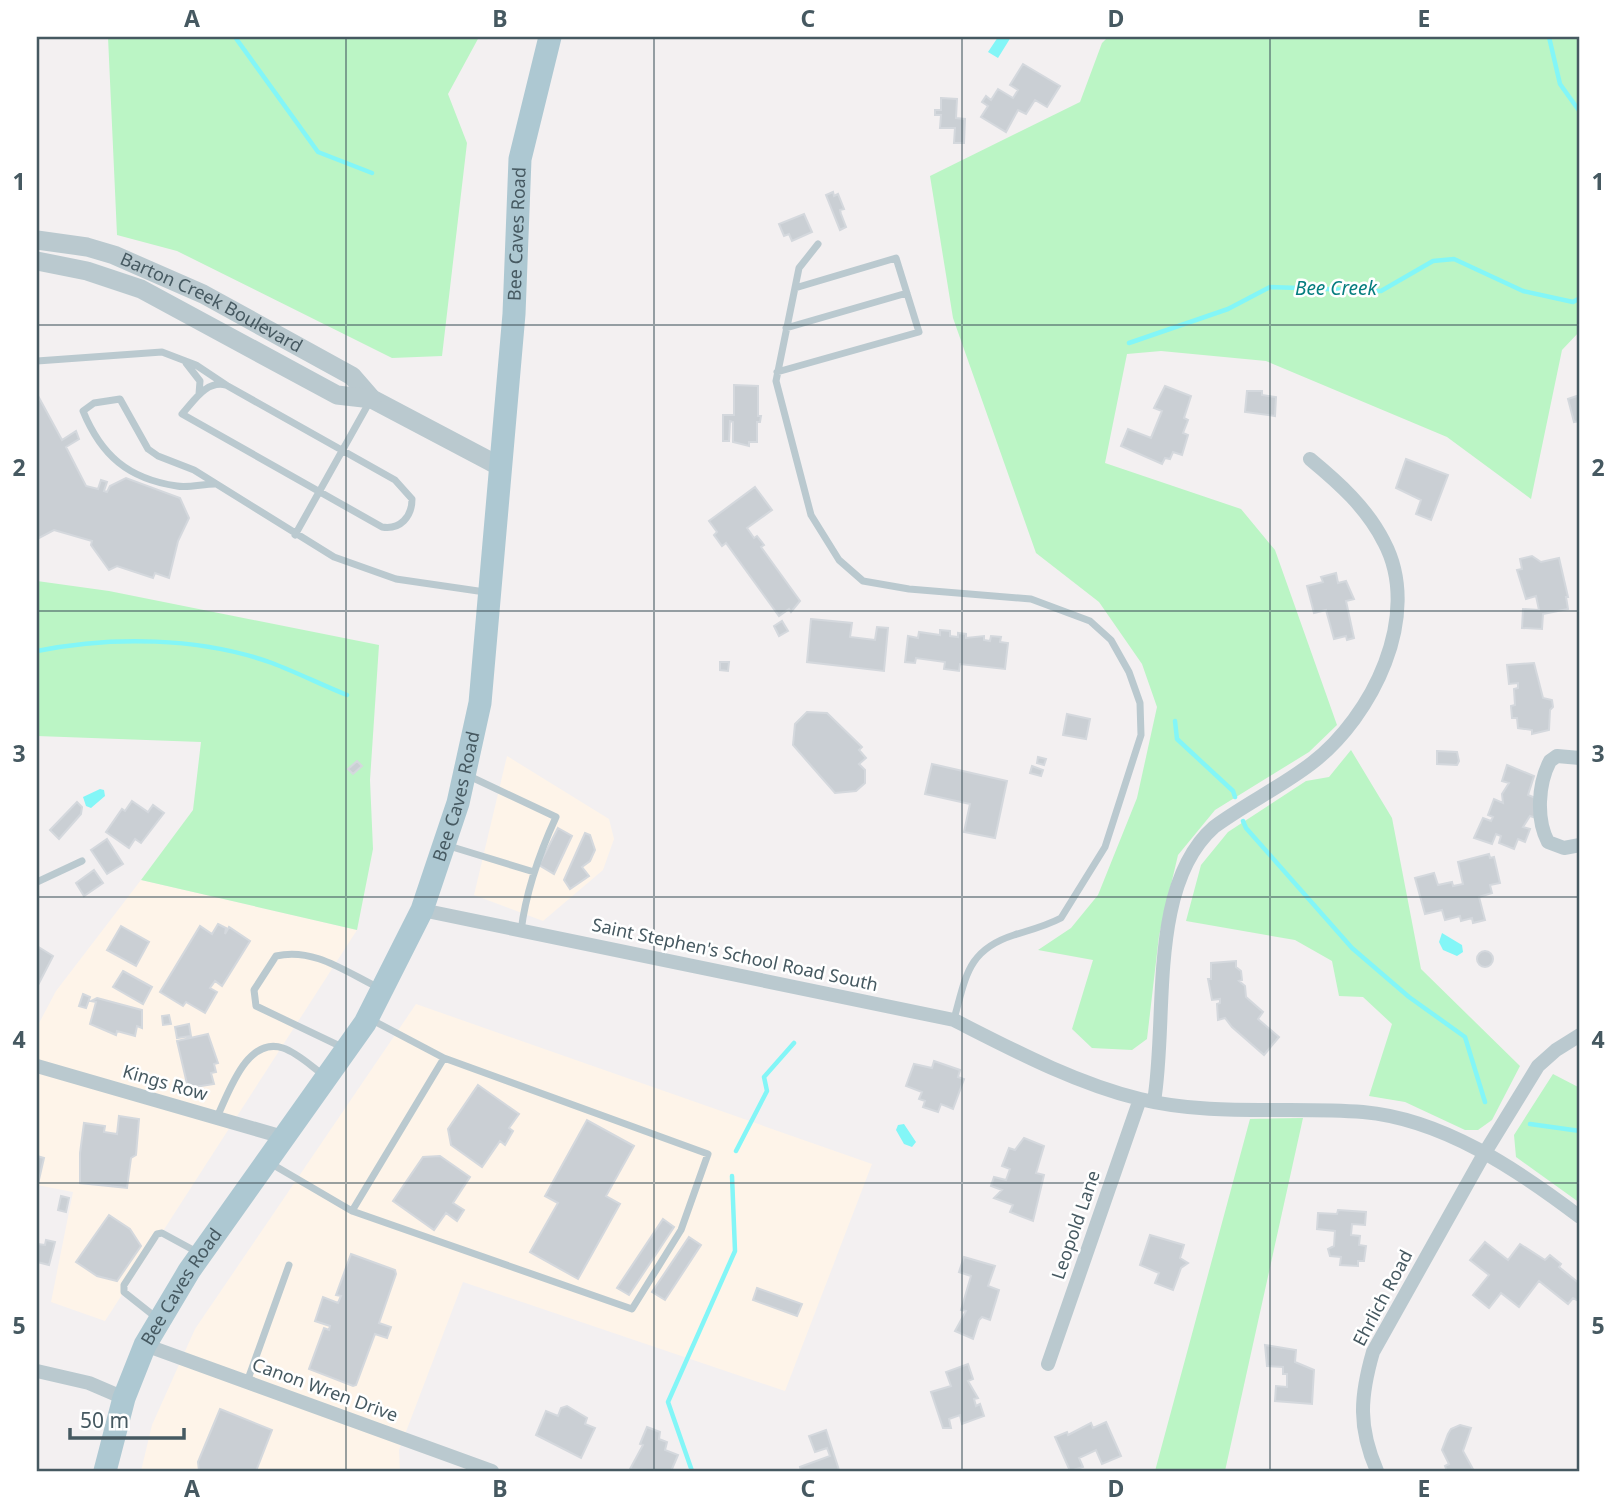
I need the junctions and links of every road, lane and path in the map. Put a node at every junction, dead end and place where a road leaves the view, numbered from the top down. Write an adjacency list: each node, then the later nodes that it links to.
1 (551, 37): 18 (main road, Bee Caves Road)
2 (37, 240): 5 (street, Barton Creek Boulevard)
3 (818, 244): 7 (lane)
4 (37, 261): 6 (street, Barton Creek Boulevard)
5 (138, 264): 6 (street); 15 (street, Barton Creek Boulevard)
6 (130, 286): 15 (street, Barton Creek Boulevard)
7 (794, 288): 8 (lane); 9 (lane)
8 (907, 293): 9 (lane); 12 (lane)
9 (786, 328): 12 (lane)
10 (37, 361): 11 (lane)
11 (186, 363): 13 (lane); 14 (lane)
12 (777, 372): 34 (lane)
13 (226, 385): 14 (lane); 16 (lane)
14 (199, 394): 20 (lane)
15 (372, 399): 16 (lane); 18 (street, Barton Creek Boulevard)
16 (342, 451): 20 (lane); 20 (lane)
17 (1310, 459): 40 (street, Leopold Lane)
18 (499, 466): 22 (main road, Bee Caves Road)
19 (215, 485): 19 (lane); 21 (lane)
20 (319, 492): 21 (lane)
21 (295, 535): 22 (lane)
22 (489, 592): 24 (main road, Bee Caves Road)
23 (1580, 758): 26 (street)
24 (465, 774): 25 (main road, Bee Caves Road); 28 (lane)
25 (445, 844): 28 (lane); 30 (main road, Bee Caves Road)
26 (1580, 845)
27 (82, 861): 29 (lane)
28 (534, 872): 31 (lane)
29 (37, 882)
30 (422, 910): 31 (street, Saint Stephen's School Road South); 32 (main road, Bee Caves Road)
31 (521, 931): 34 (street, Saint Stephen's School Road South)
32 (382, 989): 33 (main road, Bee Caves Road); 36 (lane)
33 (368, 1018): 36 (main road, Bee Caves Road); 37 (lane)
34 (954, 1020): 40 (street, Saint Stephen's School Road South)
35 (1580, 1035): 43 (street, Ehrlich Road)
36 (346, 1049): 39 (main road, Bee Caves Road)
37 (444, 1058): 45 (lane); 45 (lane)
38 (37, 1066): 41 (street, Kings Row)
39 (327, 1077): 41 (lane); 42 (main road, Bee Caves Road)
40 (1147, 1100): 43 (street, Saint Stephen's School Road South); 51 (street, Leopold Lane)
41 (217, 1118): 42 (street, Kings Row)
42 (283, 1137): 44 (main road, Bee Caves Road)
43 (1484, 1154): 46 (street, Saint Stephen's School Road South); 57 (street, Ehrlich Road)
44 (267, 1161): 45 (lane); 47 (main road, Bee Caves Road)
45 (352, 1212)
46 (1580, 1217)
47 (201, 1254): 49 (main road, Bee Caves Road); 49 (lane)
48 (289, 1265): 53 (lane)
49 (160, 1320): 50 (main road, Bee Caves Road)
50 (145, 1345): 53 (street, Canon Wren Drive); 54 (main road, Bee Caves Road)
51 (1048, 1364)
52 (37, 1371): 54 (street)
53 (247, 1382): 56 (street, Canon Wren Drive)
54 (124, 1398): 55 (main road, Bee Caves Road)
55 (105, 1471)
56 (492, 1471)
57 (1377, 1471)

